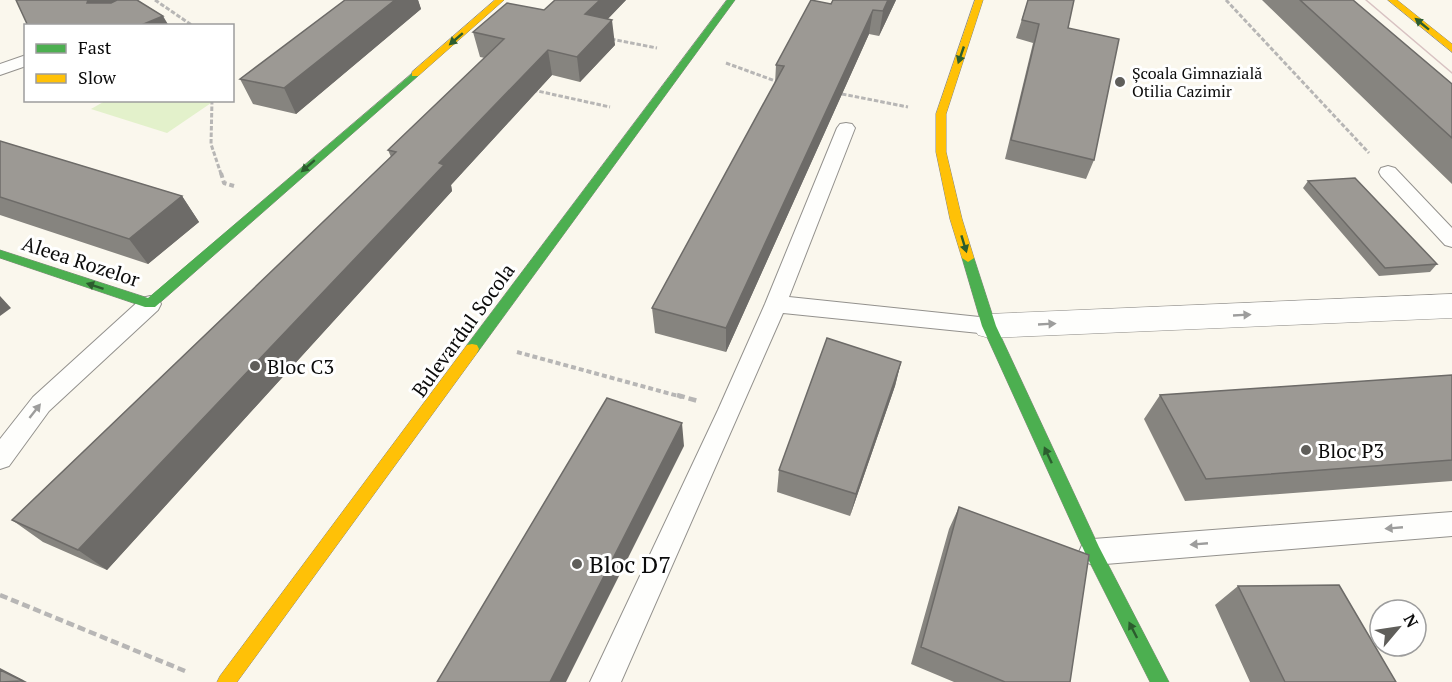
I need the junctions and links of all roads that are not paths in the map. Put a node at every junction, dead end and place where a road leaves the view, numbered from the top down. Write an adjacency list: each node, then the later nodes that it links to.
1 (500, 0): 12 (street, one-way to 12)
2 (731, 0): 19 (street, Bulevardul Socola)
3 (980, 0): 15 (street, one-way to 15)
4 (1392, 0): 5 (street, one-way to 4)
5 (1452, 49)
6 (24, 61): 7 (lane)
7 (0, 70)
8 (846, 128): 13 (lane)
9 (1388, 172): 10 (lane)
10 (1452, 240)
11 (0, 254): 12 (street, Aleea Rozelor, one-way to 11)
12 (150, 304): 16 (lane, one-way to 12)
13 (776, 304): 15 (lane); 20 (lane)
14 (1452, 306): 15 (street, one-way to 14)
15 (989, 326): 18 (street, one-way to 15)
16 (0, 458)
17 (1452, 524): 18 (lane, one-way to 18)
18 (1093, 552): 21 (street, one-way to 18)
19 (226, 682)
20 (605, 682)
21 (1160, 682)

